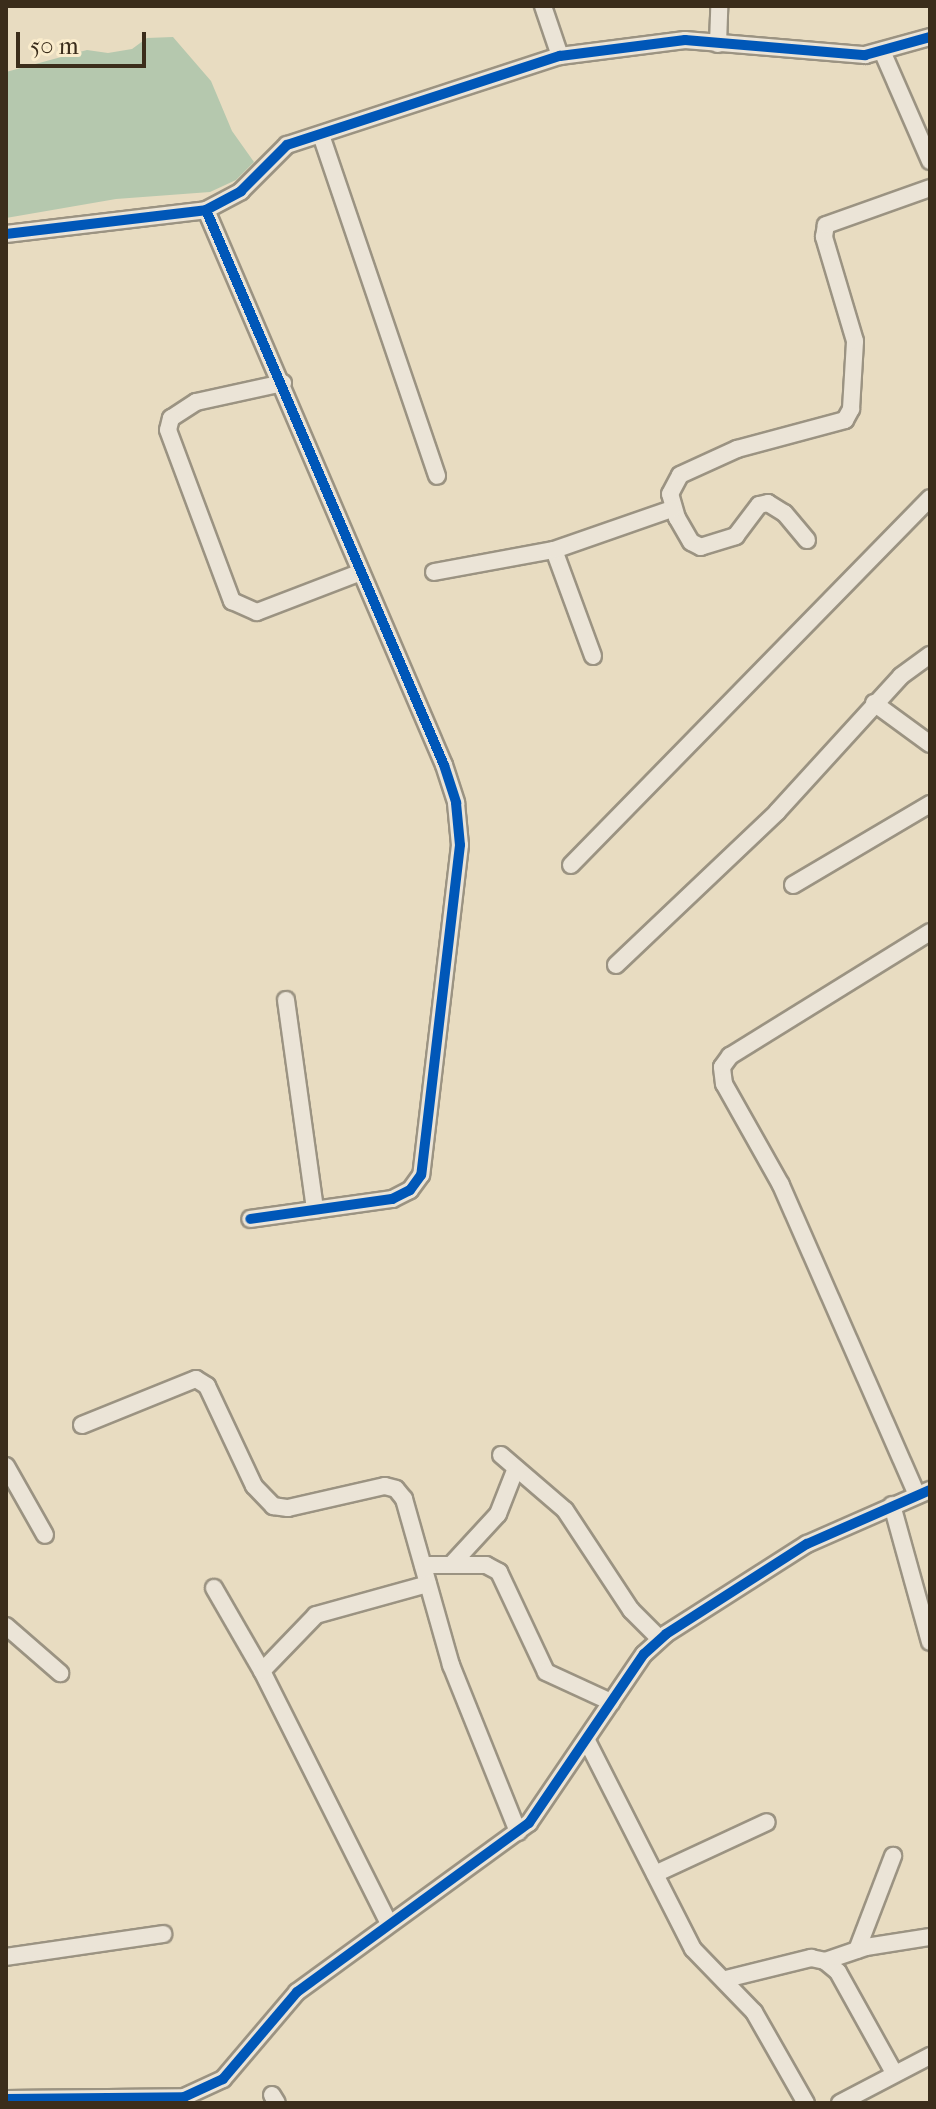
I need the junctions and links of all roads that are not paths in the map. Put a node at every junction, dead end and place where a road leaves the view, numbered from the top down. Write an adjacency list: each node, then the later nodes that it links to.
1 (543, 6): 6 (street)
2 (719, 6): 4 (street)
3 (930, 37): 5 (street)
4 (718, 44): 5 (street); 6 (street)
5 (882, 51): 8 (street)
6 (560, 56): 7 (street)
7 (321, 135): 10 (street); 13 (street)
8 (930, 161)
9 (930, 188): 15 (street)
10 (206, 210): 11 (street); 12 (street)
11 (6, 234)
12 (283, 383): 18 (street); 18 (street)
13 (437, 476)
14 (930, 498): 25 (street)
15 (672, 509): 16 (street); 17 (street)
16 (807, 540)
17 (554, 550): 19 (street); 21 (street)
18 (361, 572): 30 (street)
19 (434, 572)
20 (930, 655): 22 (street)
21 (593, 656)
22 (874, 703): 23 (street); 28 (street)
23 (930, 744)
24 (930, 804): 26 (street)
25 (571, 865)
26 (793, 885)
27 (930, 932): 36 (street)
28 (616, 965)
29 (286, 1000): 30 (street)
30 (315, 1210): 31 (street)
31 (250, 1219)
32 (82, 1425): 39 (street)
33 (501, 1455): 35 (street)
34 (6, 1466): 38 (street)
35 (516, 1468): 40 (street); 44 (street)
36 (923, 1493): 37 (street)
37 (892, 1505): 44 (street); 45 (street)
38 (45, 1535)
39 (423, 1565): 40 (street); 41 (street)
40 (451, 1565): 48 (street)
41 (428, 1584): 46 (street); 51 (street)
42 (214, 1588): 46 (street)
43 (6, 1626): 47 (street)
44 (660, 1639): 48 (street)
45 (930, 1642)
46 (262, 1671): 54 (street)
47 (60, 1673)
48 (611, 1702): 49 (street)
49 (587, 1741): 51 (street); 53 (street)
50 (767, 1822): 53 (street)
51 (518, 1832): 54 (street)
52 (893, 1856): 57 (street)
53 (655, 1874): 60 (street)
54 (388, 1922): 63 (street)
55 (163, 1934): 58 (street)
56 (930, 1937): 57 (street)
57 (857, 1950): 59 (street)
58 (6, 1957)
59 (825, 1961): 60 (street); 62 (street)
60 (726, 1979): 64 (street)
61 (930, 2056): 62 (street)
62 (893, 2071): 65 (street)
63 (6, 2099)
64 (806, 2103)
65 (840, 2103)

